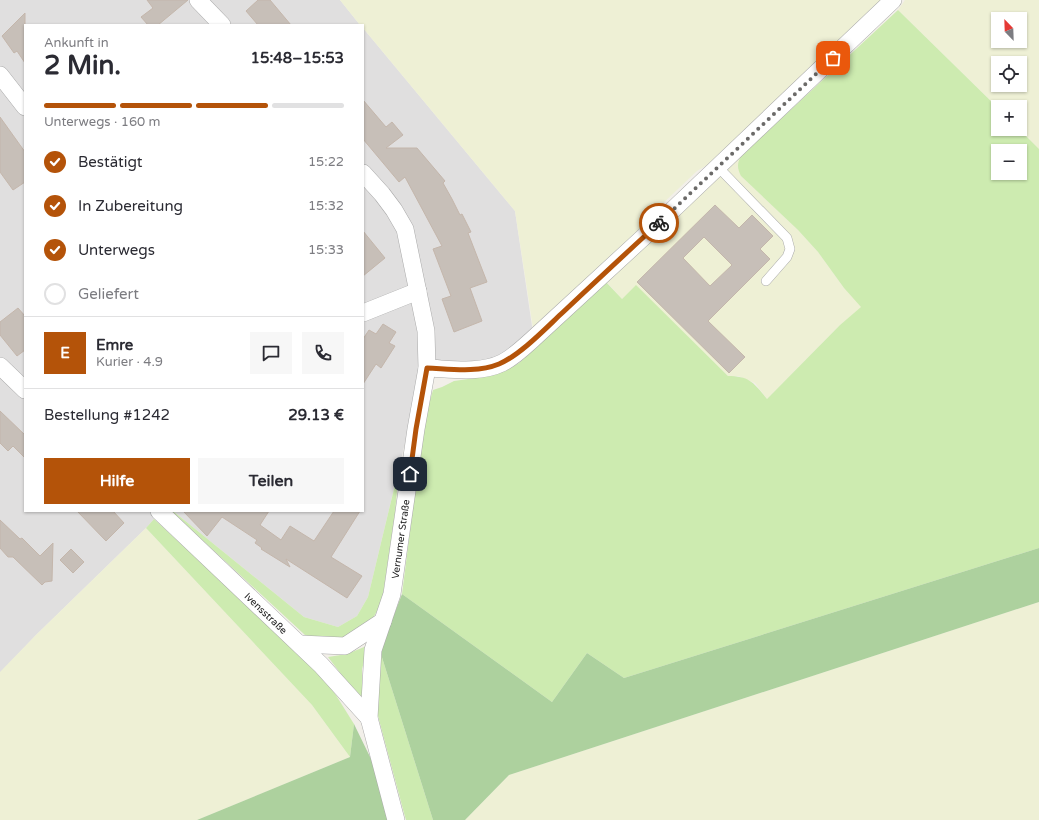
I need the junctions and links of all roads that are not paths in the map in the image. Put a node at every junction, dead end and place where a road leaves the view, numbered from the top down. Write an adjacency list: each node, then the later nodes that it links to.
1 (198, 0): 3 (street)
2 (893, 0): 6 (street)
3 (221, 24)
4 (0, 75): 5 (street)
5 (24, 106)
6 (718, 167): 8 (lane); 12 (street)
7 (364, 174): 9 (street, Vernumer Straße)
8 (766, 281)
9 (418, 291): 10 (street); 12 (street, Vernumer Straße)
10 (364, 313)
11 (0, 366): 13 (street)
12 (427, 368): 15 (street, Vernumer Straße)
13 (24, 389)
14 (160, 512): 16 (street, Ivensstraße)
15 (383, 621): 16 (street); 17 (street, Vernumer Straße)
16 (300, 644): 17 (street, Ivensstraße)
17 (369, 718): 18 (street, Vernumer Straße)
18 (396, 820)

